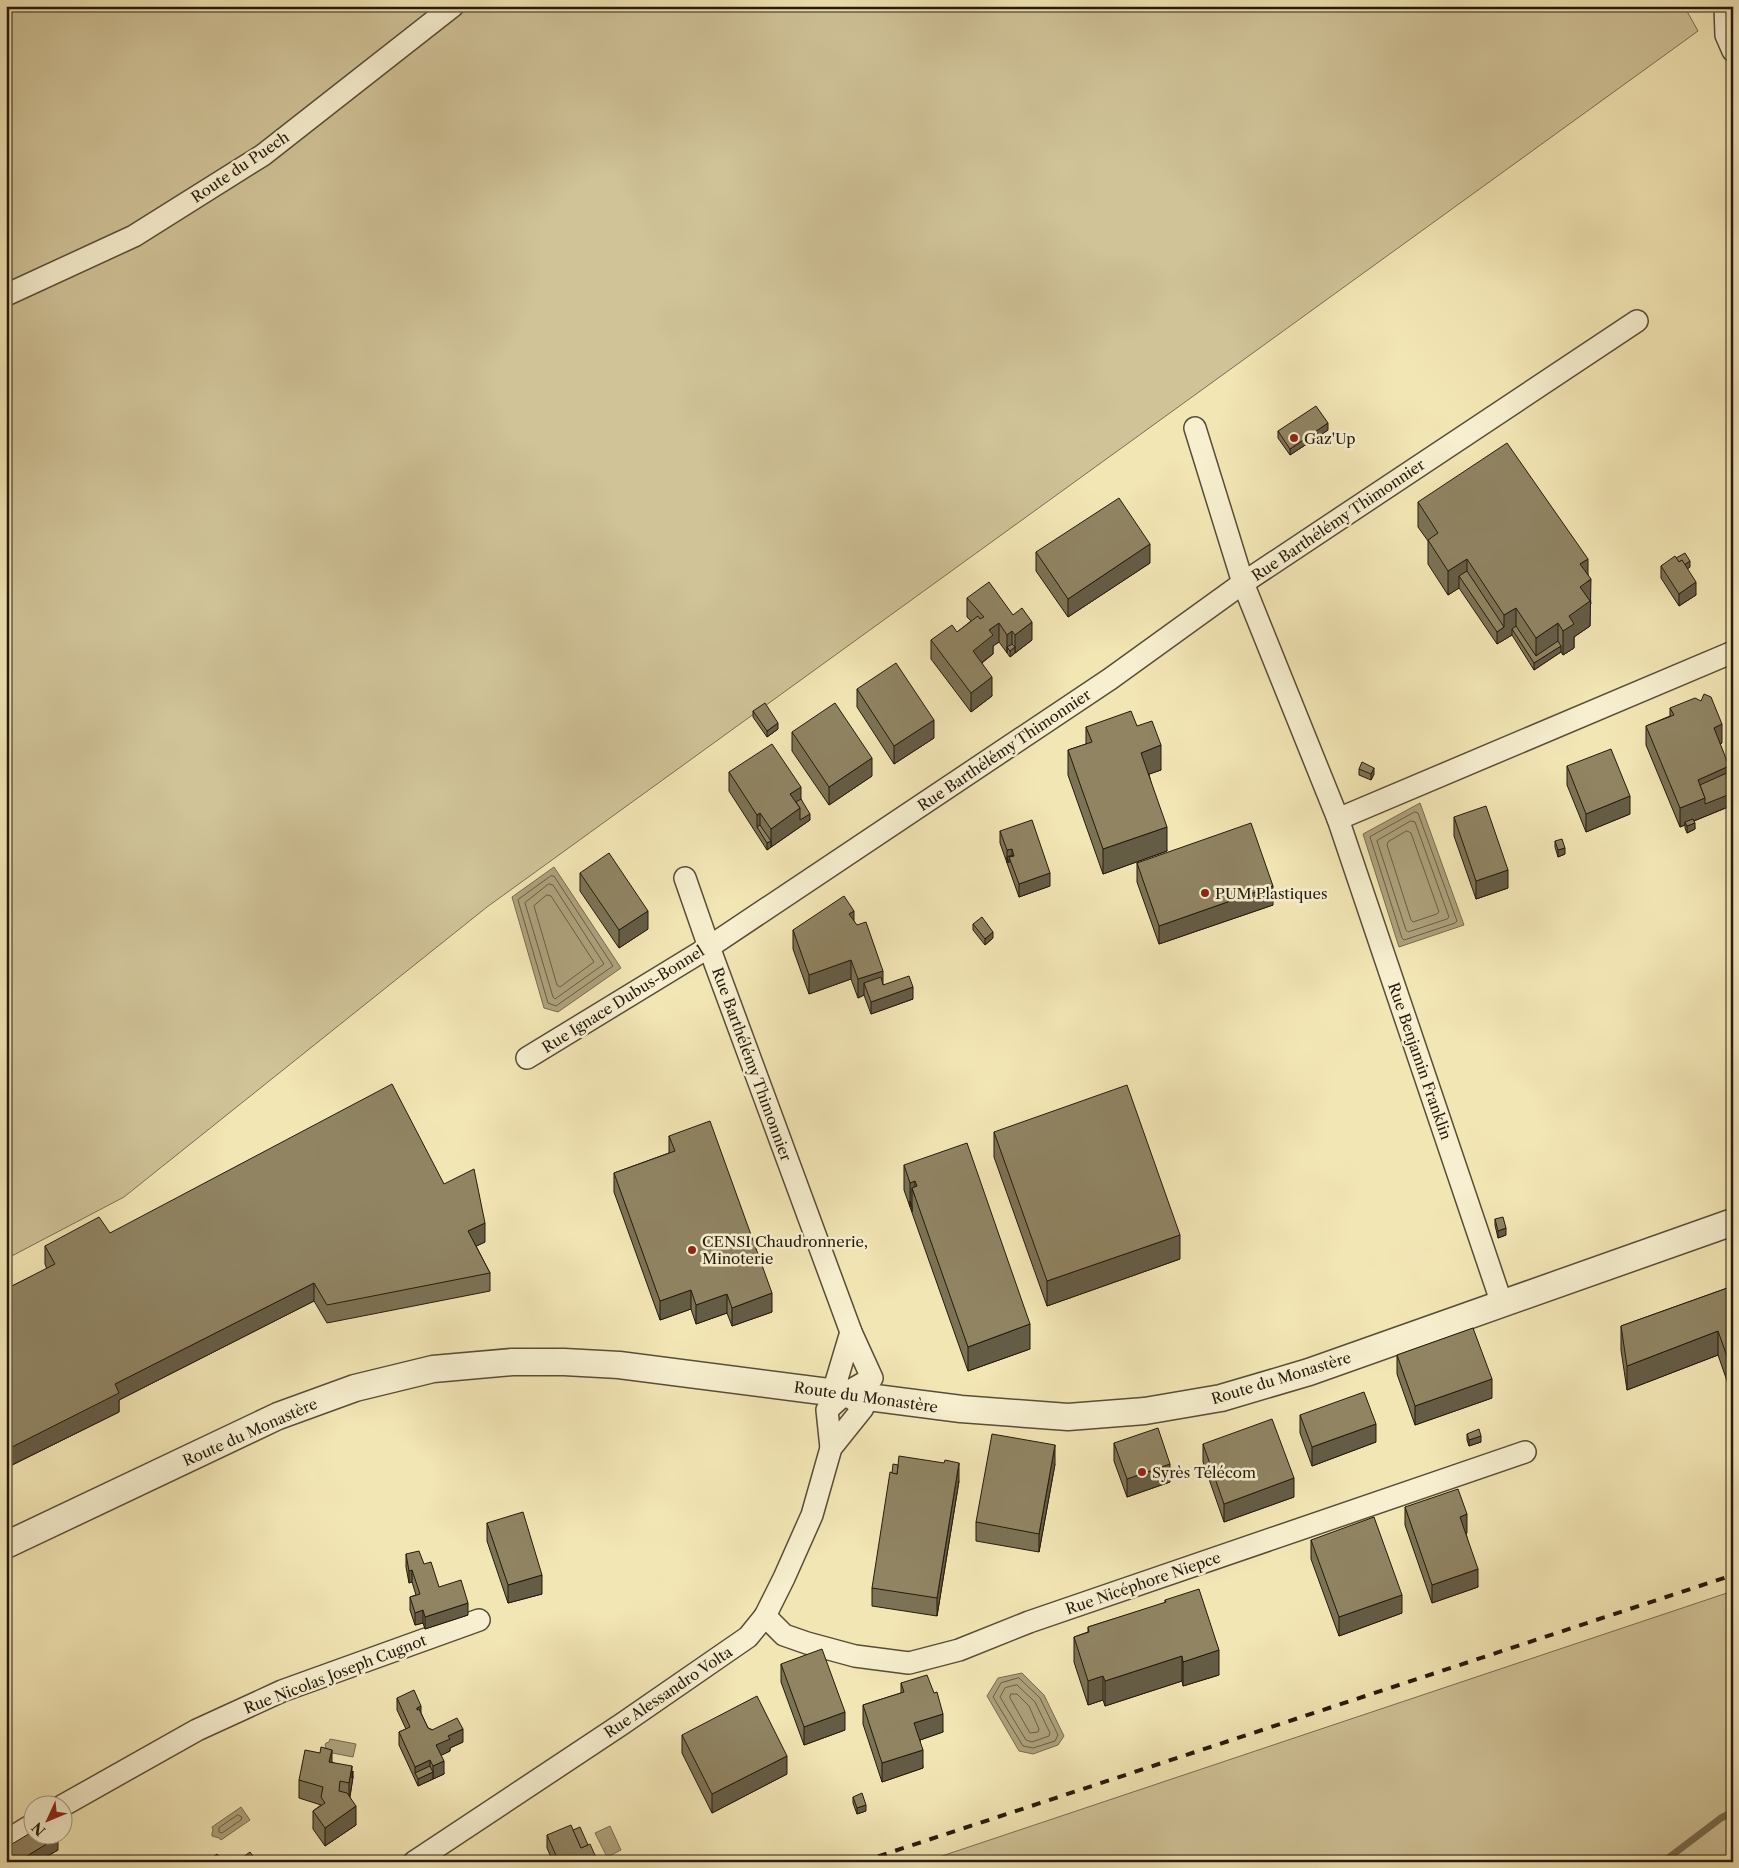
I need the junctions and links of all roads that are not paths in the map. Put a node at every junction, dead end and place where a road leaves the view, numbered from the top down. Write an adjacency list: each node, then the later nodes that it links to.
1 (453, 6): 4 (street, Route du Puech)
2 (1725, 6): 3 (street)
3 (1733, 51)
4 (6, 296)
5 (1637, 321): 7 (street, Rue Barthélémy Thimonnier)
6 (1195, 428): 7 (street, Rue Benjamin Franklin)
7 (1243, 583): 9 (street, Rue Benjamin Franklin); 11 (street, Rue Barthélémy Thimonnier)
8 (1733, 652): 9 (street)
9 (1338, 819): 14 (street, Rue Benjamin Franklin)
10 (685, 878): 11 (street, Rue Ignace Dubus-Bonnel)
11 (709, 947): 12 (street, Rue Ignace Dubus-Bonnel); 15 (street, Rue Barthélémy Thimonnier)
12 (528, 1058)
13 (1733, 1222): 14 (street, Route du Monastère)
14 (1502, 1304): 16 (street, Route du Monastère)
15 (851, 1332): 16 (street); 16 (street, Rue Barthélémy Thimonnier)
16 (846, 1393): 18 (street, Route du Monastère); 19 (street, Rue Alessandro Volta)
17 (1525, 1452): 19 (street, Rue Nicéphore Niepce)
18 (6, 1545)
19 (764, 1616): 24 (street, Rue Alessandro Volta)
20 (479, 1620): 21 (street, Rue Nicolas Joseph Cugnot)
21 (72, 1800)
22 (22, 1831): 23 (street)
23 (6, 1841)
24 (414, 1862)

